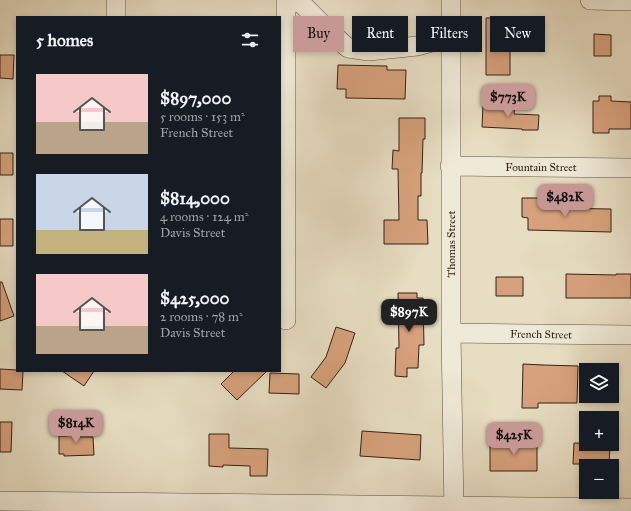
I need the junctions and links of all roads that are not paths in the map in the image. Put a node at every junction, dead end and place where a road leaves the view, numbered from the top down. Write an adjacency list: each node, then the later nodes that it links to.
1 (116, 0): 7 (street)
2 (286, 0): 13 (street)
3 (293, 0): 9 (street)
4 (451, 0): 8 (street, Thomas Street)
5 (590, 0): 6 (street)
6 (631, 1)
7 (116, 16)
8 (451, 16)
9 (416, 46)
10 (450, 52): 11 (street, Thomas Street)
11 (450, 166): 12 (street, Fountain Street); 14 (street, Thomas Street)
12 (631, 168)
13 (286, 320)
14 (451, 333): 15 (street, French Street); 18 (street, Thomas Street)
15 (631, 335)
16 (0, 501): 17 (street)
17 (43, 506): 18 (street)
18 (454, 508): 19 (street)
19 (631, 508)

